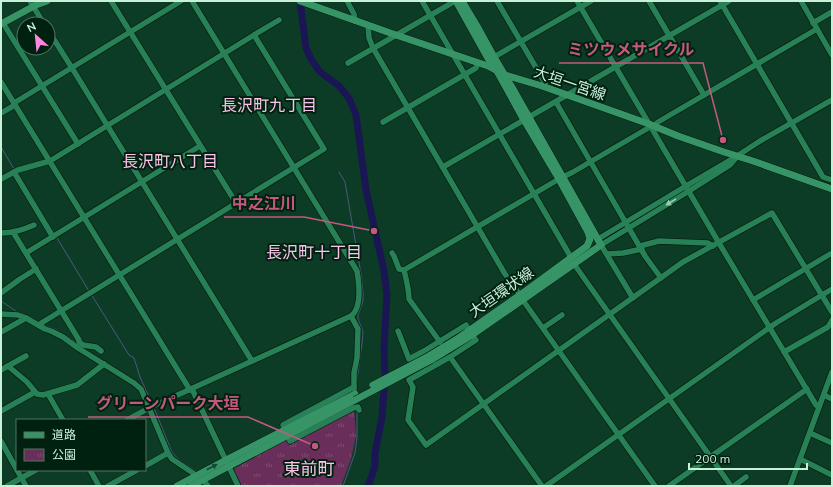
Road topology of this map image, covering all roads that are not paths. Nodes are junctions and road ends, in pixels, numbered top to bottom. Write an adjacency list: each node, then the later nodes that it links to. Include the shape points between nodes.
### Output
1 (47, 1): 16 (main road)
2 (111, 1): 28 (street)
3 (181, 1): 28 (street)
4 (192, 1): 35 (street)
5 (300, 1): 23 (main road, 大垣一宮線)
6 (347, 1): 23 (street)
7 (422, 1): 21 (street)
8 (456, 1): 21 (street); 44 (main road)
9 (462, 1): 38 (main road)
10 (497, 1): 32 (street)
11 (577, 1): 18 (street)
12 (591, 1): 18 (street)
13 (649, 1): 31 (street)
14 (729, 1): 17 (street)
15 (800, 1): 25 (street)
16 (33, 2): 20 (street); 24 (main road)
17 (722, 3): 31 (street); 41 (street)
18 (581, 7): 32 (street); 42 (street)
19 (832, 12): 25 (street)
20 (40, 16)
21 (431, 16): 30 (street); 36 (street)
22 (279, 20): 29 (street)
23 (355, 21): 26 (main road, 大垣一宮線)
24 (2, 22): 48 (street)
25 (813, 23): 27 (street)
26 (368, 25): 30 (main road, 大垣一宮線); 34 (street)
27 (817, 29): 37 (street); 41 (street)
28 (130, 32): 43 (street); 50 (street)
29 (254, 35): 35 (street); 69 (street, via 324,149)
30 (396, 35): 34 (street); 36 (main road, 大垣一宮線)
31 (669, 36): 42 (street); 52 (street)
32 (521, 42): 38 (street); 49 (street, via 545,83)
33 (56, 43): 43 (street)
34 (373, 48): 39 (street); 56 (street)
35 (224, 54): 50 (street); 69 (street)
36 (454, 55): 40 (main road, 大垣一宮線); 45 (street)
37 (832, 55)
38 (494, 57): 46 (main road)
39 (348, 63)
40 (478, 63): 44 (main road, 大垣一宮線); 45 (street, via 476,68)
41 (757, 64): 52 (street); 60 (street)
42 (616, 67): 51 (street); 62 (street)
43 (72, 68): 48 (street); 61 (street)
44 (497, 71): 46 (main road, 大垣一宮線); 58 (main road)
45 (465, 75): 56 (street); 63 (street)
46 (505, 75): 49 (main road, 大垣一宮線); 58 (main road)
47 (1, 82): 55 (street)
48 (42, 86): 55 (street); 64 (street)
49 (544, 87): 51 (main road, 大垣一宮線)
50 (166, 89): 61 (street); 65 (street)
51 (568, 95): 54 (street); 62 (main road, 大垣一宮線)
52 (704, 95): 62 (street)
53 (832, 100): 60 (street)
54 (556, 102): 58 (street); 68 (street)
55 (15, 104): 57 (street); 67 (street)
56 (408, 108): 59 (street); 70 (street)
57 (1, 113)
58 (526, 118): 63 (street); 72 (main road)
59 (383, 122)
60 (792, 123): 66 (street); 74 (street, via 823,177)
61 (107, 125): 64 (street); 75 (street)
62 (651, 126): 66 (main road, 大垣一宮線); 68 (street); 76 (street)
63 (499, 134): 70 (street); 78 (street)
64 (78, 144): 67 (street)
65 (200, 146): 75 (street); 79 (street)
66 (737, 156): 76 (street, via 730,165); 77 (main road, 大垣一宮線)
67 (50, 161): 71 (street); 80 (street)
68 (591, 162): 72 (street); 81 (street)
69 (294, 167): 79 (street); 116 (street, via 357,271 358,302)
70 (443, 168): 83 (street)
71 (14, 172): 73 (street); 88 (street)
72 (561, 178): 78 (street); 87 (main road); 90 (main road)
73 (1, 179)
74 (832, 180)
75 (142, 182): 80 (street); 89 (street)
76 (687, 189): 81 (street); 84 (street, one-way to 84); 91 (street)
77 (832, 189)
78 (534, 194): 83 (street); 97 (street)
79 (236, 203): 89 (street)
80 (84, 218): 88 (street); 103 (street)
81 (626, 222): 84 (street); 90 (street)
82 (34, 225): 86 (street)
83 (478, 227): 102 (street); 108 (street)
84 (630, 228): 90 (street); 93 (street)
85 (1, 232): 86 (street)
86 (13, 232): 96 (street)
87 (588, 232): 90 (main road); 92 (main road, via 590,239)
88 (53, 237): 96 (street)
89 (177, 238): 103 (street); 131 (street)
90 (600, 242): 92 (main road, 大垣環状線); 98 (street); 99 (main road, 大垣環状線)
91 (716, 245): 93 (street, via 659,241); 101 (street, via 772,213); 104 (street, via 683,262); 110 (street)
92 (587, 246): 108 (main road, 大垣環状線)
93 (641, 247): 98 (street, via 623,253); 104 (street)
94 (392, 253): 102 (street, via 399,269)
95 (832, 253): 101 (street)
96 (26, 254): 100 (street)
97 (569, 254)
98 (607, 254): 109 (street)
99 (574, 264): 108 (main road, 大垣環状線); 114 (street)
100 (36, 269): 106 (street); 111 (street)
101 (806, 269): 107 (street); 110 (street)
102 (404, 270): 125 (street, via 409,299)
103 (119, 274): 111 (street); 136 (street)
104 (661, 278): 109 (street)
105 (832, 289): 107 (street)
106 (1, 293)
107 (822, 295): 112 (street); 120 (street)
108 (521, 297): 121 (street); 124 (main road, 大垣環状線)
109 (633, 298): 114 (street)
110 (753, 300): 120 (street)
111 (61, 311): 119 (street); 127 (street, via 79,342)
112 (832, 312)
113 (1, 314): 117 (street)
114 (610, 314): 126 (street); 142 (street)
115 (562, 315): 121 (street)
116 (351, 316): 131 (street); 139 (street, via 358,329)
117 (26, 318): 119 (street); 122 (street)
118 (832, 320): 128 (street, via 828,327)
119 (40, 324): 132 (street)
120 (769, 327): 128 (street); 142 (street)
121 (543, 328): 126 (street)
122 (1, 332)
123 (398, 332): 125 (street, via 409,359)
124 (471, 333): 125 (street, via 466,325); 130 (street, via 476,340); 139 (main road, 大垣環状線, bridge, via 430,358)
125 (440, 342)
126 (559, 350): 144 (street); 153 (street)
127 (101, 351)
128 (784, 352): 137 (street)
129 (26, 356): 133 (street)
130 (450, 357): 144 (street); 144 (street, via 409,380 413,387 408,420 421,439 426,445)
131 (252, 361): 136 (street)
132 (104, 364): 140 (street, via 77,385); 146 (street, via 141,389)
133 (8, 366): 134 (street); 138 (street, via 28,382)
134 (1, 370)
135 (832, 372): 141 (street)
136 (191, 389): 146 (street); 159 (street)
137 (807, 389): 145 (street, via 816,405); 157 (street)
138 (35, 392): 140 (street); 148 (street)
139 (354, 393): 151 (main road, 大垣環状線); 151 (street, via 283,425)
140 (48, 394): 149 (street)
141 (824, 395): 143 (street); 145 (street)
142 (669, 399): 153 (street); 157 (street)
143 (832, 399)
144 (484, 404): 179 (street)
145 (820, 407): 152 (street)
146 (149, 408): 150 (street); 156 (street)
147 (359, 410): 151 (street, via 358,407 353,408 290,441)
148 (1, 411)
149 (62, 419)
150 (129, 419)
151 (286, 433): 159 (main road, 大垣環状線)
152 (810, 433): 155 (street); 158 (street)
153 (618, 435): 180 (street); 181 (street)
154 (1, 441): 161 (street)
155 (832, 443)
156 (168, 453): 160 (street); 167 (street)
157 (711, 457): 182 (street); 183 (street)
158 (800, 459): 166 (street); 184 (street)
159 (227, 463): 167 (main road, 大垣環状線, one-way to 159); 170 (main road, 大垣環状線); 178 (street)
160 (146, 465)
161 (16, 468)
162 (18, 471): 169 (street)
163 (34, 471): 169 (street)
164 (91, 471): 173 (street)
165 (135, 471): 174 (street)
166 (832, 475)
167 (195, 476): 175 (main road, 大垣環状線)
168 (746, 477): 183 (street)
169 (22, 478): 171 (street); 172 (street)
170 (203, 480): 176 (main road, 大垣環状線); 177 (street)
171 (7, 486)
172 (26, 486)
173 (99, 486)
174 (108, 486)
175 (178, 486)
176 (191, 486)
177 (208, 486)
178 (238, 486)
179 (542, 486)
180 (546, 486)
181 (655, 486)
182 (670, 486)
183 (732, 486)
184 (790, 486)

